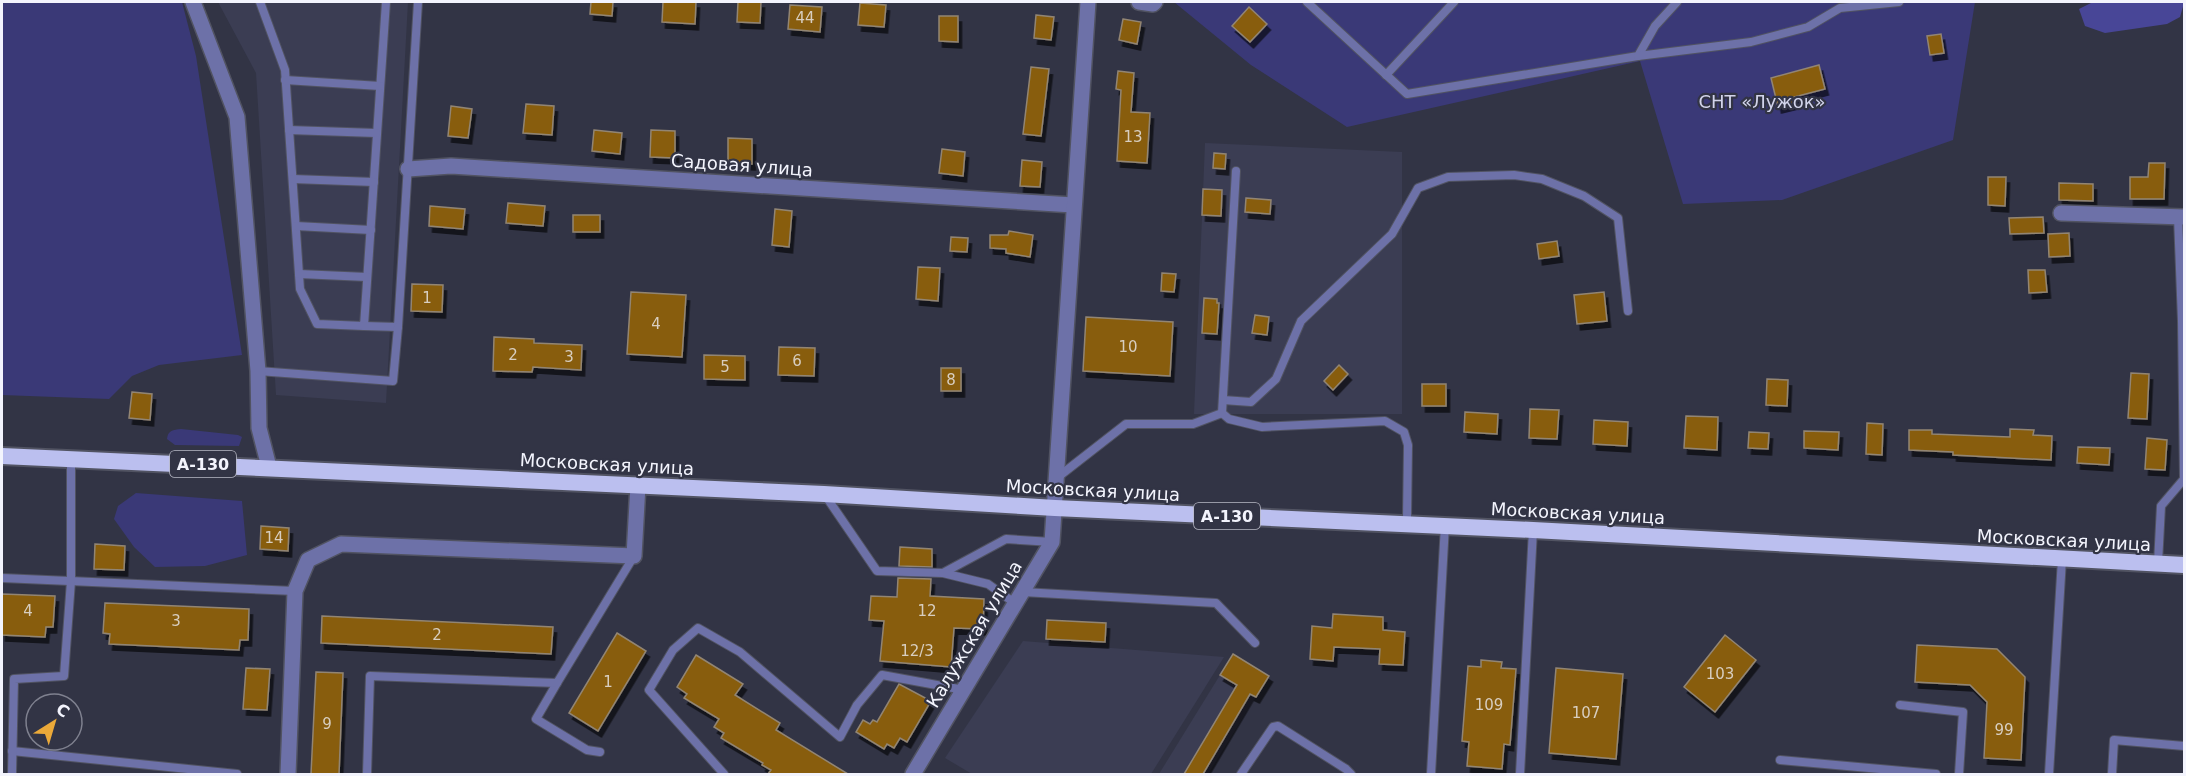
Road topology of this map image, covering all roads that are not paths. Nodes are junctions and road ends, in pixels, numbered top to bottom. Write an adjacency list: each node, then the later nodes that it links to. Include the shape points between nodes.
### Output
1 (193, 2): 32 (street, via 237,117)
2 (260, 2): 14 (lane, via 285,69)
3 (386, 2): 15 (lane)
4 (418, 2): 18 (lane)
5 (1088, 2): 22 (street, Калужская улица)
6 (1139, 2): 7 (street)
7 (1155, 2)
8 (1307, 2): 13 (lane)
9 (1454, 2): 13 (lane)
10 (1677, 2): 12 (lane, via 1655,26)
11 (1899, 2): 12 (lane, via 1840,8 1808,27 1751,42)
12 (1638, 56): 13 (lane, via 1407,94)
13 (1386, 75)
14 (285, 80): 15 (lane); 16 (lane)
15 (380, 86): 17 (lane)
16 (289, 130): 17 (lane); 20 (lane)
17 (376, 133): 21 (lane)
18 (408, 170): 22 (street, Садовая улица, via 451,166); 31 (lane)
19 (1236, 171): 33 (lane)
20 (292, 179): 21 (lane); 25 (lane)
21 (374, 182): 26 (lane)
22 (1073, 205): 38 (street, Калужская улица)
23 (2061, 213): 24 (street)
24 (2181, 217): 48 (lane, via 2184,479 2161,506)
25 (296, 226): 26 (lane); 27 (lane)
26 (370, 230): 28 (lane)
27 (299, 274): 28 (lane); 30 (lane, via 300,289 317,324)
28 (367, 278): 30 (lane)
29 (1628, 311): 33 (lane, via 1618,218 1584,195 1542,179 1514,175 1448,177 1418,188 1392,234 1300,321 1276,379 1251,402)
30 (364, 326): 31 (lane)
31 (398, 327): 32 (lane, via 393,381)
32 (258, 371): 37 (street, via 259,428)
33 (1223, 400): 34 (lane)
34 (1222, 413): 38 (lane, via 1193,424 1126,424); 42 (lane, via 1229,419 1262,427 1385,421 1404,432 1408,445)
35 (2, 456): 36 (highway, А-130)
36 (71, 459): 37 (highway, Московская улица / А-130); 52 (lane)
37 (270, 467): 39 (highway, Московская улица / А-130)
38 (1057, 477): 41 (street, Калужская улица)
39 (638, 485): 40 (highway, Московская улица / А-130); 46 (street)
40 (824, 494): 41 (highway, Московская улица / А-130); 50 (lane, via 877,571)
41 (1055, 508): 43 (highway, Московская улица / А-130); 45 (street, Калужская улица)
42 (1407, 520)
43 (1445, 525): 44 (highway, Московская улица / А-130); 71 (lane)
44 (1533, 530): 47 (highway, Московская улица / А-130); 72 (lane)
45 (1052, 542): 50 (lane, via 1006,539); 54 (street, Калужская улица)
46 (634, 556): 53 (street, via 341,544 308,560); 56 (lane)
47 (2062, 559): 48 (highway, Московская улица / А-130); 75 (lane)
48 (2158, 564): 49 (highway, Московская улица / А-130)
49 (2184, 565)
50 (942, 573): 54 (lane, via 988,584)
51 (2, 578): 52 (lane)
52 (71, 581): 53 (lane); 60 (lane, via 64,676 14,679)
53 (295, 591): 65 (street)
54 (1020, 598): 55 (lane, via 1216,603); 57 (street, Калужская улица)
55 (1255, 643)
56 (557, 683): 61 (lane, via 536,719 587,750); 66 (lane, via 370,675)
57 (964, 690): 67 (lane, via 882,675 857,705 840,737 740,652 698,628 673,650 649,690); 68 (street, Калужская улица)
58 (1900, 705): 74 (lane, via 1963,712)
59 (2184, 746): 76 (lane, via 2114,740)
60 (12, 752): 63 (lane); 64 (lane)
61 (600, 752)
62 (1780, 760): 73 (lane)
63 (12, 774)
64 (237, 774)
65 (288, 774)
66 (367, 774)
67 (724, 774)
68 (913, 774)
69 (1241, 774): 70 (lane, via 1269,732 1278,726)
70 (1351, 774)
71 (1431, 774)
72 (1520, 774)
73 (1936, 774)
74 (1959, 774)
75 (2049, 774)
76 (2112, 774)

